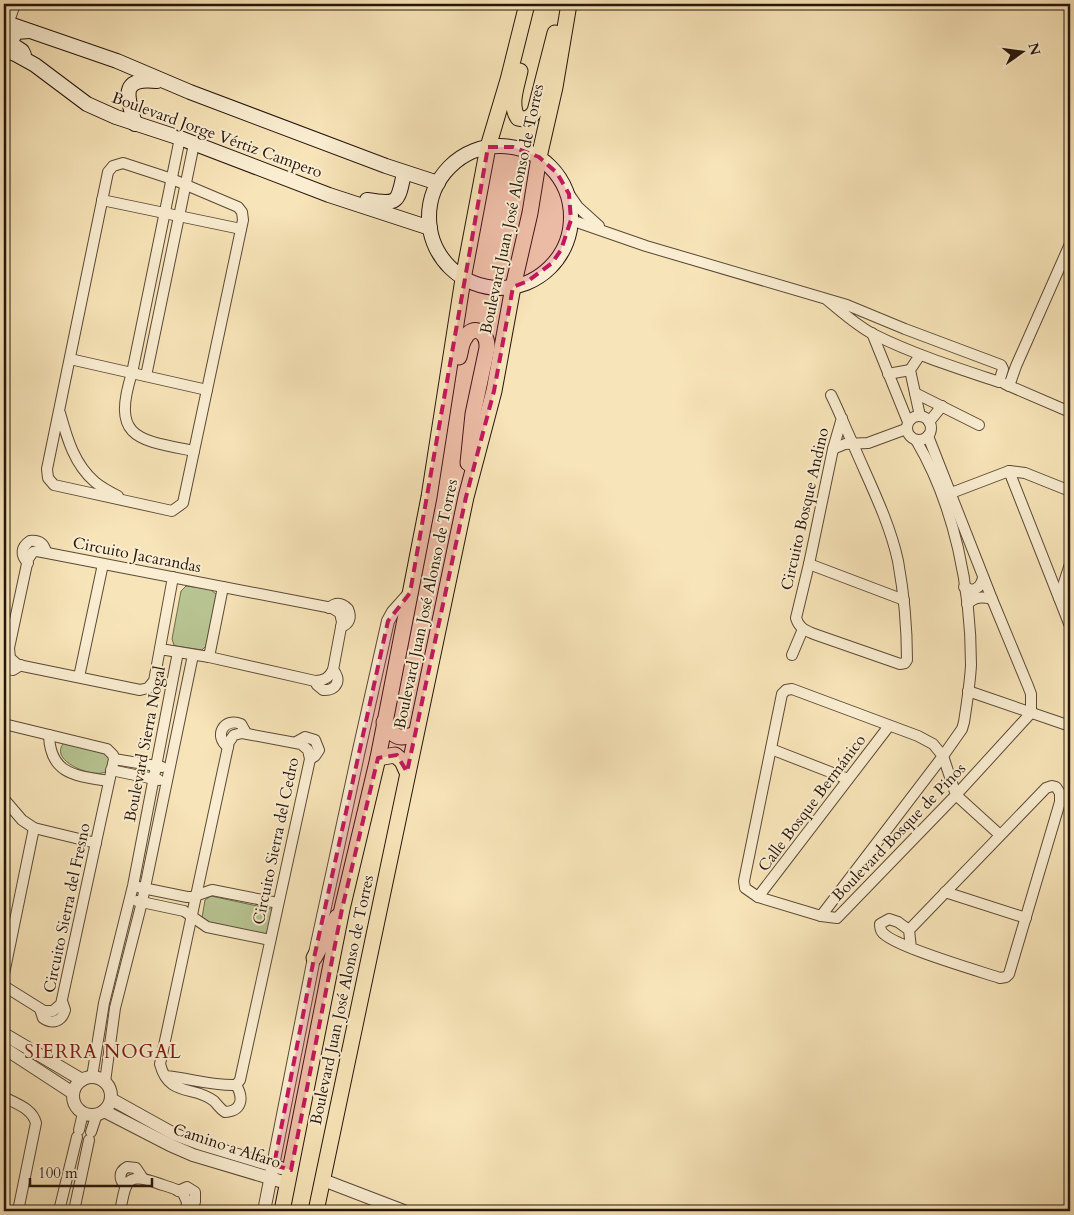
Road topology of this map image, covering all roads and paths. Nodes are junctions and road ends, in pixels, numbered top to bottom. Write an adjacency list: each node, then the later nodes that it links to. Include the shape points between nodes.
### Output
1 (15, 4): 6 (street)
2 (527, 4): 14 (main road, Boulevard Juan José Alonso de Torres)
3 (534, 4): 4 (main road, via 514,96 514,111 522,119 530,118 535,111)
4 (562, 4)
5 (569, 4): 15 (main road, Boulevard Juan José Alonso de Torres)
6 (5, 24): 7 (main road, Boulevard Jorge Vértiz Campero)
7 (30, 31): 9 (main road, via 16,32 12,39); 10 (main road, Boulevard Jorge Vértiz Campero)
8 (4, 49): 9 (main road, Boulevard Jorge Vértiz Campero)
9 (25, 59): 11 (main road, Boulevard Jorge Vértiz Campero, via 87,104)
10 (168, 82): 11 (main road, via 142,80 131,86 128,98); 16 (main road, Boulevard Jorge Vértiz Campero)
11 (135, 124): 12 (main road, Boulevard Jorge Vértiz Campero)
12 (180, 138): 13 (main road, Boulevard Jorge Vértiz Campero); 17 (street)
13 (194, 144): 19 (street); 21 (main road, Boulevard Jorge Vértiz Campero)
14 (488, 147): 15 (main road, via 513,147); 18 (main road, via 457,161); 31 (main road, Boulevard Juan José Alonso de Torres)
15 (539, 157): 20 (main road, via 557,173); 32 (main road, Boulevard Juan José Alonso de Torres)
16 (404, 173): 18 (main road, Boulevard Jorge Vértiz Campero); 21 (main road, via 400,193 392,202)
17 (172, 179): 19 (street); 22 (street, via 124,163 113,166 108,172); 23 (street)
18 (438, 183): 26 (main road, via 431,203)
19 (185, 185): 24 (street); 27 (street, via 238,207 244,220)
20 (569, 194): 25 (main road); 28 (street, via 588,217)
21 (329, 195): 26 (main road, Boulevard Jorge Vértiz Campero)
22 (102, 200): 23 (street); 36 (street)
23 (165, 213): 24 (street); 38 (street)
24 (179, 216): 27 (street); 40 (street)
25 (571, 220): 28 (street); 32 (main road, via 568,236 552,263 528,281)
26 (430, 228): 31 (main road, via 442,259)
27 (241, 229): 42 (street)
28 (608, 232): 33 (street)
29 (1070, 244): 30 (street)
30 (1066, 264): 41 (street)
31 (463, 279): 32 (main road, via 486,289); 52 (main road, Boulevard Juan José Alonso de Torres)
32 (513, 287): 61 (main road, Boulevard Juan José Alonso de Torres, via 494,391)
33 (826, 299): 34 (street); 41 (street, via 1001,365)
34 (872, 334): 35 (street); 39 (street, Boulevard Bosque de Pinos)
35 (920, 355): 37 (street); 41 (street)
36 (70, 359): 38 (street); 46 (street)
37 (910, 370): 39 (street); 43 (street)
38 (132, 373): 40 (street); 56 (street, via 124,401 124,416 130,429 157,444)
39 (888, 374): 51 (street, Boulevard Bosque de Pinos)
40 (146, 376): 42 (street)
41 (1004, 384): 47 (street)
42 (206, 390): 56 (street)
43 (915, 393): 45 (street); 49 (street)
44 (831, 395): 48 (street)
45 (942, 406): 49 (street); 50 (street)
46 (60, 411): 62 (street, via 67,439 83,469 95,482); 62 (street, via 47,469 48,478 54,484)
47 (1070, 412)
48 (842, 418): 54 (street, Circuito Bosque Andino); 55 (street, Circuito Bosque Andino)
49 (925, 419): 51 (street, via 911,418); 53 (street, via 931,427)
50 (980, 425)
51 (910, 432): 53 (street, via 923,440); 54 (street, Circuito Bosque Andino); 57 (street, via 873,447); 60 (street, Boulevard Bosque de Pinos)
52 (438, 434): 61 (main road, via 464,339 468,333 480,332 487,340 487,348 469,443); 70 (main road, Boulevard Juan José Alonso de Torres)
53 (928, 436): 60 (street, Boulevard Bosque de Pinos)
54 (852, 444): 55 (street); 57 (street)
55 (833, 449): 64 (street, Circuito Bosque Andino)
56 (194, 451): 62 (street, via 184,503 178,508 172,511)
57 (861, 460): 73 (street, via 891,536)
58 (1009, 471): 59 (street, via 1025,473); 60 (street); 71 (street)
59 (1070, 491)
60 (947, 495): 67 (street, Boulevard Bosque de Pinos); 69 (street, Boulevard Bosque de Pinos)
61 (466, 497): 96 (main road, Boulevard Juan José Alonso de Torres)
62 (125, 501)
63 (103, 564): 66 (street, Circuito Jacarandas); 77 (street, Circuito Jacarandas, via 33,552 28,558); 85 (street)
64 (810, 564): 73 (street); 76 (street, Circuito Bosque Andino, via 796,618)
65 (1070, 564): 71 (street)
66 (173, 577): 68 (street, Circuito Jacarandas); 78 (street)
67 (983, 578): 69 (street, via 977,589); 72 (street, Boulevard Bosque de Pinos)
68 (223, 587): 82 (street); 82 (street, Circuito Jacarandas, via 340,613 341,628 333,670 326,679 316,681)
69 (964, 587): 74 (street, Boulevard Bosque de Pinos)
70 (410, 592): 92 (main road, Boulevard Juan José Alonso de Torres); 131 (street, via 388,621)
71 (1059, 598): 75 (street)
72 (992, 599): 74 (street, via 975,598); 91 (street, Boulevard Bosque de Pinos, via 1031,694)
73 (904, 600): 76 (street, via 907,660 904,663)
74 (967, 604): 88 (street, Boulevard Bosque de Pinos, via 971,666)
75 (1070, 626)
76 (803, 629): 81 (street)
77 (7, 646): 83 (street, Circuito Jacarandas, via 10,658)
78 (160, 649): 79 (street); 85 (street, via 154,681 145,689)
79 (178, 652): 80 (street, Boulevard Sierra Nogal); 86 (street, Boulevard Sierra Nogal)
80 (193, 655): 82 (street, Circuito Jacarandas); 87 (street, Boulevard Sierra Nogal)
81 (792, 655)
82 (209, 657)
83 (21, 665): 84 (street, via 13,670); 85 (street)
84 (4, 668)
85 (79, 677)
86 (172, 687): 87 (street); 89 (street, Boulevard Sierra Nogal)
87 (186, 690): 90 (street, Boulevard Sierra Nogal)
88 (968, 691): 91 (street); 99 (street, Boulevard Bosque de Pinos, via 962,729)
89 (168, 708): 90 (street); 102 (street, Boulevard Sierra Nogal)
90 (181, 711): 103 (street, Boulevard Sierra Nogal)
91 (1031, 713): 95 (street); 109 (street, Boulevard Bosque de Pinos)
92 (384, 722): 96 (main road, via 394,736 405,738); 100 (main road, Boulevard Juan José Alonso de Torres)
93 (4, 724): 97 (street)
94 (889, 726): 98 (street, via 792,689 786,690 782,694); 99 (street, via 934,744); 107 (street, Calle Bosque Bermánico)
95 (1070, 726)
96 (415, 734): 104 (main road, Boulevard Juan José Alonso de Torres)
97 (49, 735): 101 (street, via 107,750); 105 (street, via 52,755 64,770 73,774)
98 (771, 749): 107 (street); 120 (street, via 744,881 745,888)
99 (943, 756): 109 (street); 114 (street, Boulevard Bosque de Pinos)
100 (378, 758): 104 (main road, via 395,755); 124 (main road, Boulevard Juan José Alonso de Torres)
101 (114, 759): 102 (street); 105 (street, Circuito Sierra del Fresno)
102 (157, 766): 103 (street); 106 (street, Boulevard Sierra Nogal)
103 (170, 768): 108 (street, Boulevard Sierra Nogal)
104 (407, 772): 148 (main road, Boulevard Juan José Alonso de Torres)
105 (110, 776): 106 (street); 113 (street, Circuito Sierra del Fresno)
106 (154, 779): 108 (street); 116 (street, Boulevard Sierra Nogal)
107 (848, 779): 120 (street, Calle Bosque Bermánico)
108 (167, 782): 117 (street, Boulevard Sierra Nogal)
109 (956, 795): 112 (street); 115 (street, Boulevard Bosque de Pinos)
110 (4, 799): 111 (street, via 22,820)
111 (34, 828): 113 (street); 132 (street)
112 (1000, 835): 118 (street); 127 (street, via 1046,788 1056,787 1060,802)
113 (96, 843): 133 (street, Circuito Sierra del Fresno, via 59,1007 48,1012 40,1009)
114 (867, 857): 115 (street, via 872,866); 125 (street, Boulevard Bosque de Pinos)
115 (882, 870): 125 (street, Boulevard Bosque de Pinos, via 837,918)
116 (132, 886): 117 (street); 121 (street, Boulevard Sierra Nogal)
117 (145, 888): 119 (street, via 186,897); 122 (street, Boulevard Sierra Nogal)
118 (945, 892): 127 (street); 128 (street)
119 (197, 894): 123 (street, via 212,890); 123 (street, Circuito Sierra del Cedro, via 228,747 234,735 246,734 296,742 310,753); 126 (street, Circuito Sierra del Cedro)
120 (758, 897): 125 (street)
121 (129, 899): 122 (street); 137 (street, Boulevard Sierra Nogal)
122 (142, 902): 126 (street, via 184,911); 138 (street, Boulevard Sierra Nogal, via 115,1008)
123 (278, 903): 129 (street, Circuito Sierra del Cedro)
124 (342, 909): 131 (main road); 146 (main road, Boulevard Juan José Alonso de Torres)
125 (821, 916)
126 (192, 917): 129 (street, via 207,927); 136 (street, Circuito Sierra del Cedro, via 161,1060)
127 (1026, 918): 130 (street, via 1006,978)
128 (909, 930): 130 (street); 130 (street, via 889,919 880,924 882,932)
129 (270, 940): 139 (street, Circuito Sierra del Cedro, via 240,1080)
130 (911, 948)
131 (314, 958): 145 (street)
132 (4, 974)
133 (4, 986)
134 (4, 1034): 137 (street)
135 (4, 1048): 140 (street)
136 (165, 1076): 139 (street, via 224,1086); 139 (street, Circuito Sierra del Cedro, via 176,1087 214,1101 225,1112 236,1110 241,1102)
137 (87, 1079): 138 (street); 140 (street, via 78,1084)
138 (105, 1082): 142 (street)
139 (236, 1085)
140 (74, 1093): 143 (street, via 75,1104)
141 (4, 1097): 150 (street, via 28,1110 36,1123)
142 (111, 1099): 144 (street); 145 (street, Camino a Alfaro, via 174,1134)
143 (83, 1113): 144 (street); 151 (street)
144 (101, 1113): 147 (street, Camino a Alfaro, via 194,1155); 152 (street, via 90,1136)
145 (274, 1165): 146 (street, Camino a Alfaro); 147 (street)
146 (289, 1177): 147 (street, Camino a Alfaro); 155 (main road, Boulevard Juan José Alonso de Torres)
147 (272, 1178): 154 (street)
148 (323, 1180): 156 (main road, Boulevard Juan José Alonso de Torres); 157 (street)
149 (187, 1209): 153 (street, via 186,1198 178,1191 142,1177 134,1178 126,1186)
150 (18, 1211)
151 (60, 1211)
152 (74, 1211)
153 (120, 1211)
154 (264, 1211)
155 (282, 1211)
156 (316, 1211)
157 (404, 1211)

